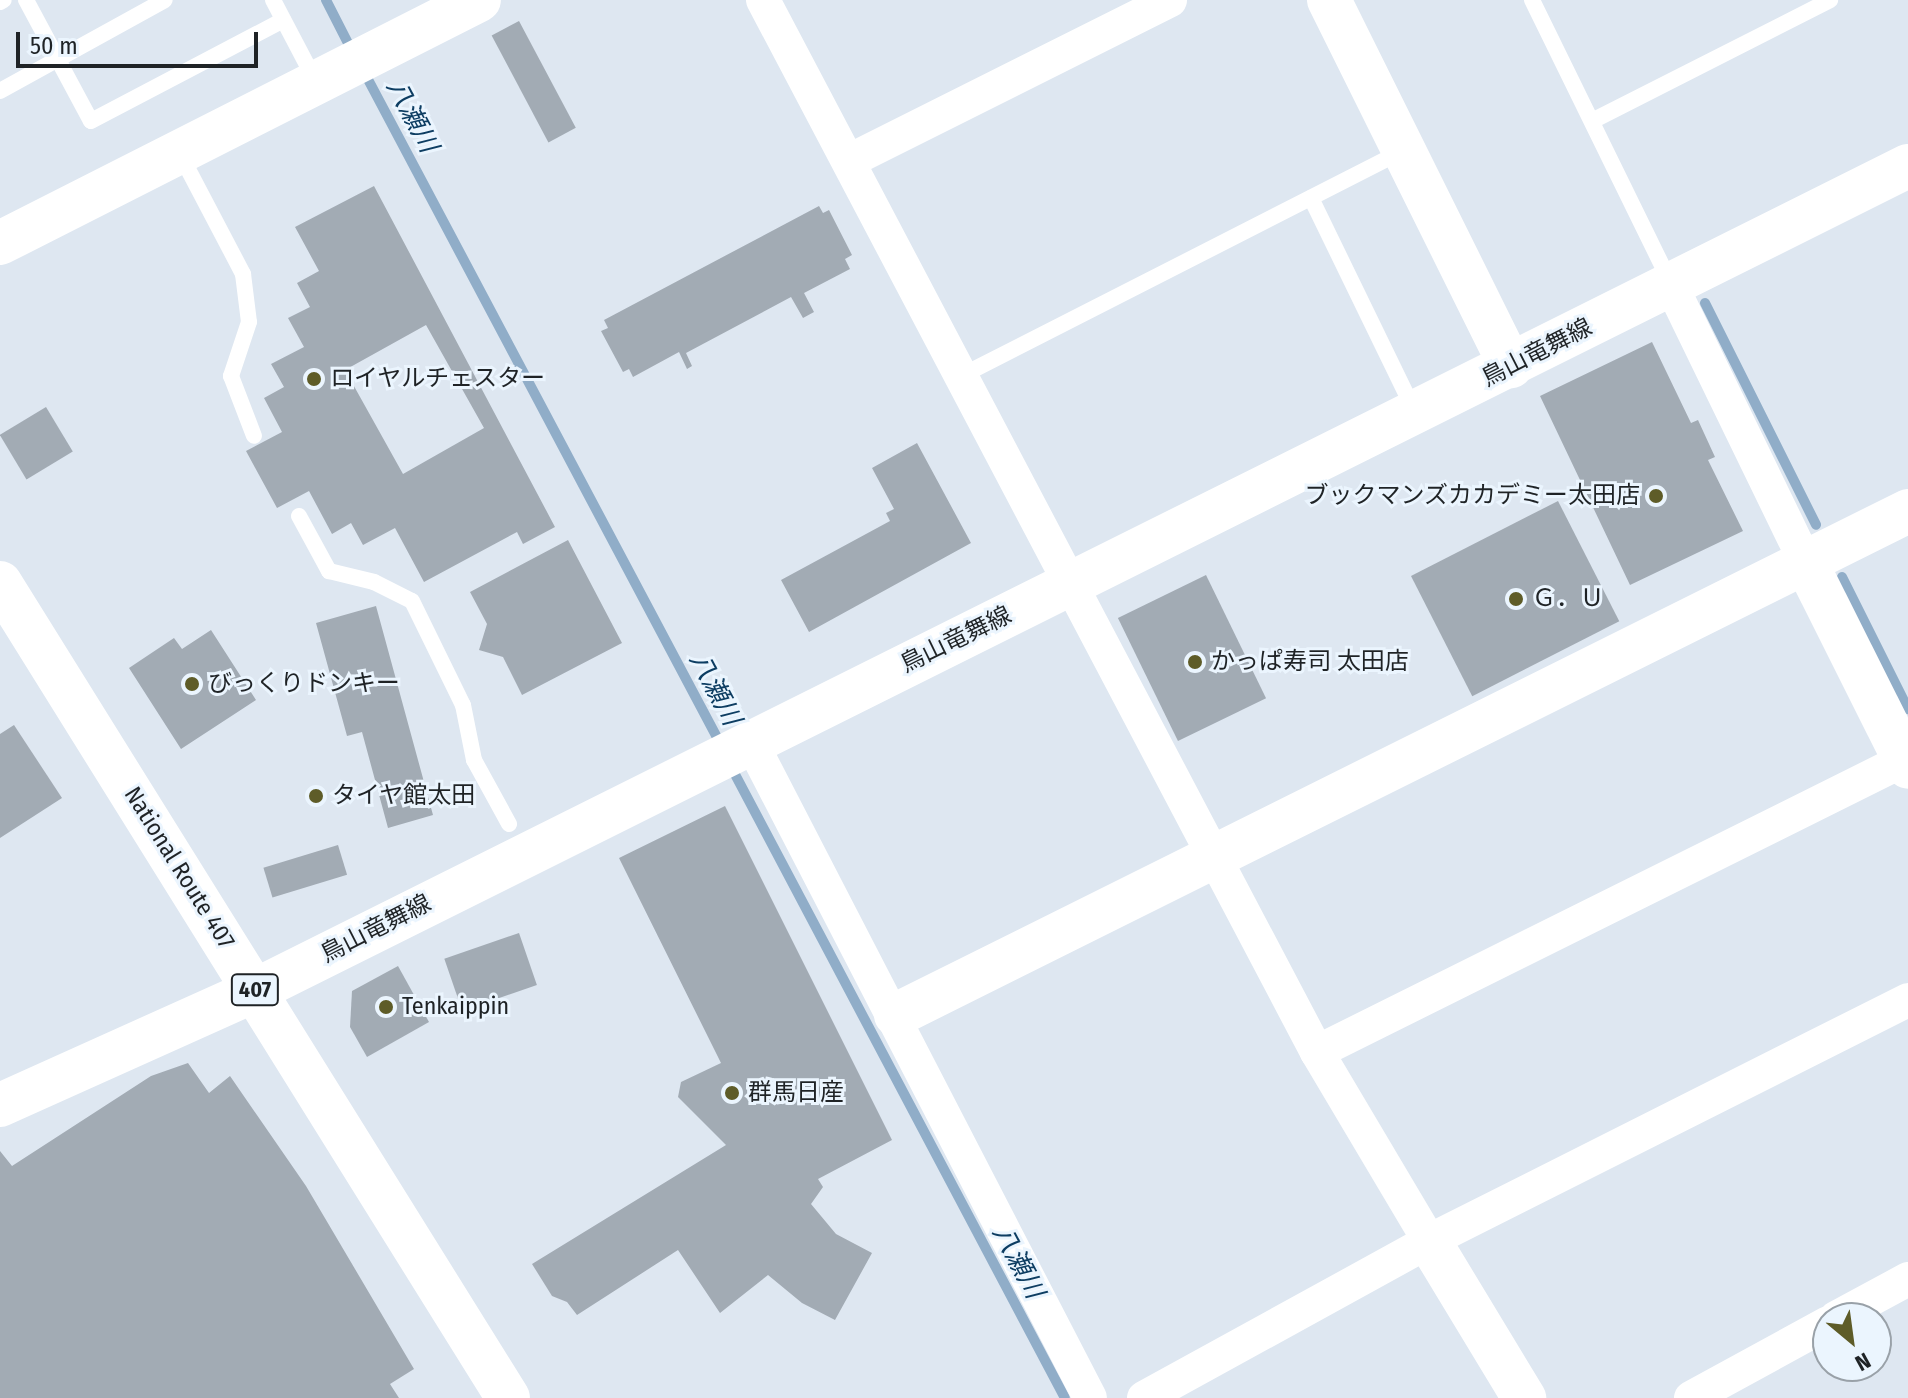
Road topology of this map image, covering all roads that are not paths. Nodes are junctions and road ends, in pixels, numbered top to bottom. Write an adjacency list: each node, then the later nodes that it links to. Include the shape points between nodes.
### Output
1 (26, 0): 11 (lane)
2 (165, 0): 11 (lane)
3 (273, 0): 10 (lane)
4 (479, 0): 12 (main road)
5 (763, 0): 17 (street)
6 (1170, 0): 17 (street)
7 (1329, 0): 15 (main road)
8 (1532, 0): 14 (lane)
9 (1830, 0): 14 (lane)
10 (283, 20): 11 (lane, via 91,121); 12 (lane)
11 (58, 59): 13 (lane)
12 (341, 70): 16 (main road)
13 (0, 91)
14 (1592, 121): 21 (lane)
15 (1403, 151): 19 (lane); 22 (main road)
16 (179, 152): 20 (main road); 25 (lane, via 243,274 249,322 231,376)
17 (849, 161): 23 (street)
18 (1908, 166): 21 (main road, 鳥山竜舞線)
19 (1311, 198): 23 (lane); 24 (lane)
20 (0, 243)
21 (1671, 285): 22 (main road, 鳥山竜舞線); 28 (street)
22 (1511, 366): 24 (main road, 鳥山竜舞線)
23 (963, 375): 29 (street)
24 (1416, 413): 29 (main road, 鳥山竜舞線)
25 (254, 436)
26 (1908, 511): 28 (main road)
27 (299, 516): 33 (lane, via 329,571 374,582 412,601 463,705 474,760)
28 (1805, 561): 32 (main road); 34 (main road)
29 (1073, 582): 31 (main road, 鳥山竜舞線); 34 (street)
30 (0, 583): 35 (main road, National Route 407 / 407)
31 (735, 750): 35 (main road, 鳥山竜舞線); 37 (street)
32 (1907, 762): 38 (street)
33 (509, 824)
34 (1215, 856): 37 (main road); 38 (street)
35 (256, 990): 39 (main road, 鳥山竜舞線); 44 (main road, National Route 407 / 407)
36 (1908, 1000): 40 (street)
37 (896, 1015): 45 (street)
38 (1317, 1052): 40 (street)
39 (0, 1105)
40 (1429, 1241): 46 (street); 47 (main road)
41 (1908, 1279): 42 (street)
42 (1866, 1302)
43 (1812, 1332): 48 (street)
44 (508, 1398)
45 (1090, 1398)
46 (1144, 1398)
47 (1524, 1398)
48 (1691, 1398)

